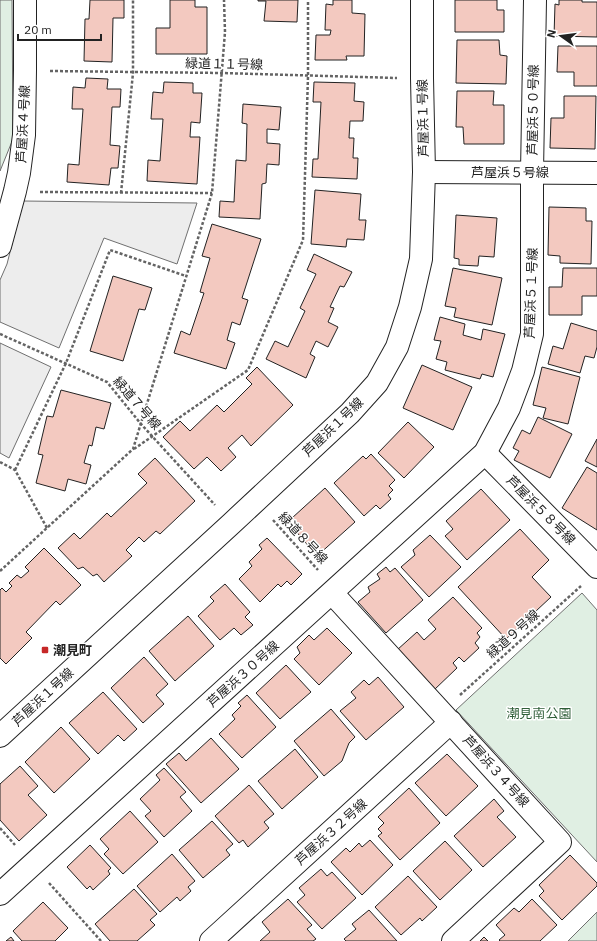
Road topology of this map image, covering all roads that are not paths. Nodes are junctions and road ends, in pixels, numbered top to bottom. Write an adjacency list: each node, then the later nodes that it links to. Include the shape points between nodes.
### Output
1 (25, 0): 7 (street, 芦屋浜４号線, via 24,134 19,174)
2 (422, 0): 4 (street, 芦屋浜１号線)
3 (535, 0): 5 (street, 芦屋浜５０号線)
4 (424, 172): 5 (street, 芦屋浜５号線); 12 (street, 芦屋浜１号線, via 421,259 397,348 377,383 350,413)
5 (532, 172): 6 (street, 芦屋浜５号線); 8 (street, 芦屋浜５１号線, via 532,334 510,408)
6 (597, 173)
7 (0, 246)
8 (485, 454): 9 (street, 芦屋浜５８号線); 10 (street, 芦屋浜３０号線)
9 (591, 574)
10 (334, 591): 11 (street, 芦屋浜３４号線); 13 (street, 芦屋浜３０号線)
11 (447, 717): 14 (street, 芦屋浜３２号線); 15 (street, 芦屋浜３４号線, via 560,842)
12 (0, 736)
13 (0, 894)
14 (211, 941)
15 (453, 941)

